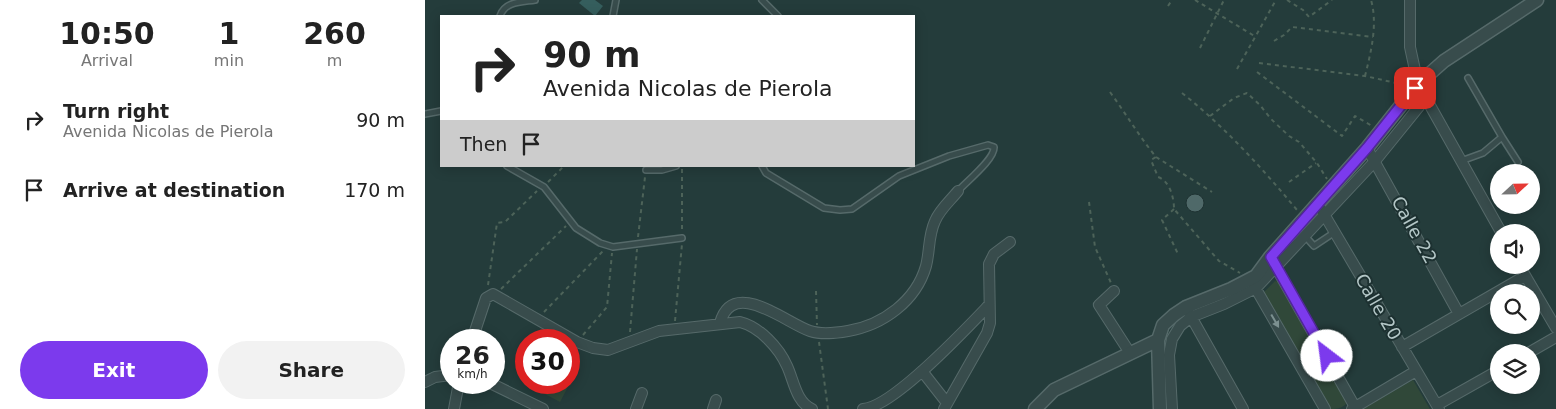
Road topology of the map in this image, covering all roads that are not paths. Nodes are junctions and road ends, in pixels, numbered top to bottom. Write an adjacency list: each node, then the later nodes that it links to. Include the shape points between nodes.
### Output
1 (535, 0): 6 (lane, via 508,5)
2 (616, 0): 7 (lane)
3 (762, 0): 8 (lane)
4 (1410, 0): 10 (street, via 1410,47)
5 (1537, 0): 10 (street, via 1444,61)
6 (500, 15)
7 (613, 15)
8 (777, 15)
9 (1468, 78): 14 (lane)
10 (1416, 86): 11 (street); 15 (street)
11 (1426, 98): 16 (street); 17 (street)
12 (440, 111): 13 (lane)
13 (425, 114)
14 (1502, 137): 17 (lane, via 1483,153); 18 (lane)
15 (1367, 148): 16 (street, Calle 22); 24 (street, via 1333,188)
16 (1375, 161): 24 (street); 36 (street, Calle 22)
17 (1461, 161): 25 (street)
18 (1518, 162)
19 (509, 167): 28 (lane, via 544,187 576,228 600,243 611,246)
20 (672, 167): 22 (lane)
21 (763, 167): 23 (lane, via 766,173 825,208 852,209 899,176 949,156 988,145 994,147 989,160)
22 (646, 170)
23 (958, 191): 37 (street, via 935,220 918,284 905,302 883,318 847,331 817,333 762,306 749,304 730,307)
24 (1321, 209): 26 (street, Calle 20); 27 (street); 30 (street, via 1305,219)
25 (1496, 224)
26 (1335, 232): 27 (lane, via 1314,246); 43 (street, Calle 20)
27 (1305, 236): 30 (street)
28 (682, 238)
29 (1010, 242): 34 (street, via 990,261)
30 (1273, 262): 32 (street, via 1256,276); 55 (street)
31 (1525, 276): 36 (street); 38 (street)
32 (1253, 284): 35 (street); 65 (street, one-way to 65)
33 (1114, 291): 44 (street, via 1099,305)
34 (989, 305): 45 (street); 53 (street, via 991,323 987,333)
35 (1189, 312): 41 (street, via 1174,315 1163,325); 63 (street, via 1172,340 1169,355); 64 (street)
36 (1459, 314): 43 (street)
37 (720, 323): 39 (street, via 675,328 600,350 577,342 492,295 483,305); 59 (street, via 740,322 761,333 786,364 803,404)
38 (1556, 328)
39 (475, 329)
40 (1556, 337): 42 (street)
41 (1158, 340): 44 (street); 62 (street)
42 (1540, 346)
43 (1402, 347): 46 (street, Calle 20)
44 (1130, 353): 61 (street, via 1054,390)
45 (922, 371): 53 (street); 60 (street, via 882,402)
46 (1416, 371): 54 (street, Calle 20); 55 (street)
47 (1490, 375): 54 (street)
48 (440, 376): 49 (street)
49 (425, 382)
50 (505, 390): 57 (street)
51 (642, 393): 58 (street)
52 (457, 394): 56 (street)
53 (946, 406)
54 (1438, 407)
55 (1353, 408)
56 (454, 409)
57 (543, 409)
58 (637, 409)
59 (811, 409)
60 (863, 409)
61 (1035, 409)
62 (1160, 409)
63 (1172, 409)
64 (1243, 409)
65 (1325, 409)

